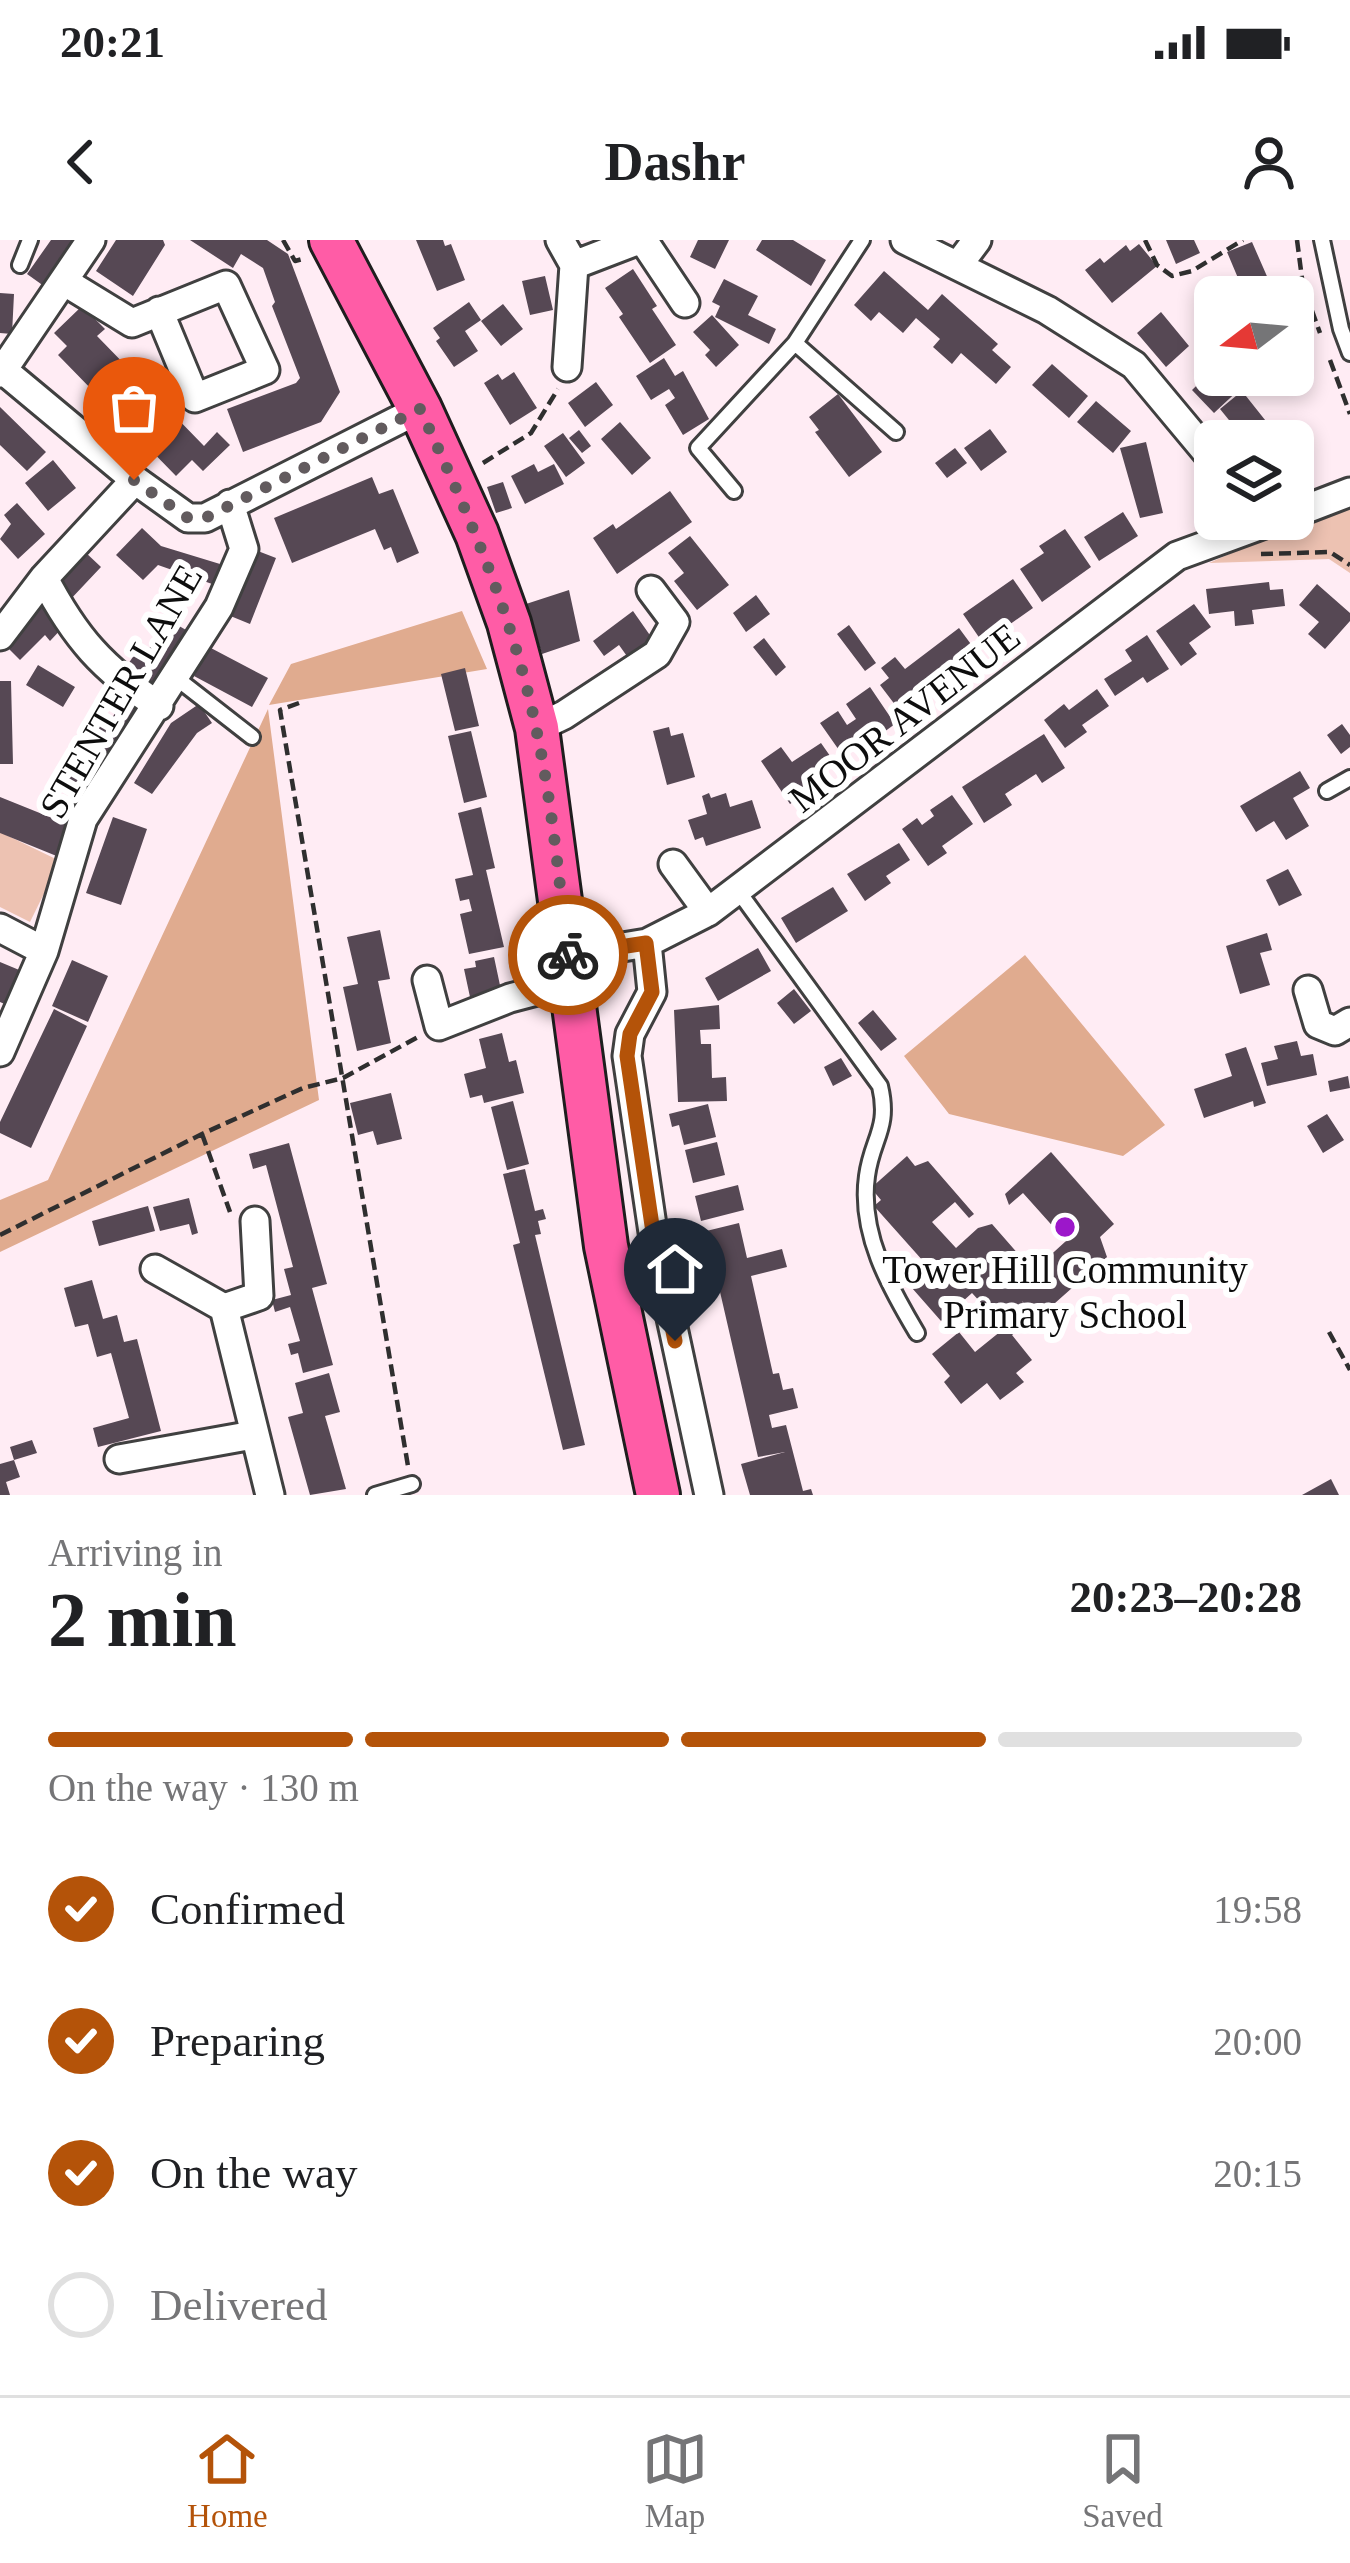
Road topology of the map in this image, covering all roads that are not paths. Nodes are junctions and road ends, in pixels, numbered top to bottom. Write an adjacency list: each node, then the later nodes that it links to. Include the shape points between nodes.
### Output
1 (30, 240): 11 (lane)
2 (92, 240): 12 (street)
3 (331, 240): 19 (main road)
4 (641, 240): 9 (street); 13 (street)
5 (862, 240): 15 (lane)
6 (904, 240): 10 (street)
7 (977, 240): 10 (street)
8 (1322, 240): 16 (lane)
9 (567, 252): 17 (street)
10 (959, 264): 21 (street, via 1135,365)
11 (20, 266)
12 (65, 282): 14 (street, via 132,322); 18 (street)
13 (685, 303)
14 (159, 311)
15 (795, 344): 20 (lane); 23 (lane, via 698,448)
16 (1350, 353)
17 (567, 367)
18 (2, 372): 22 (street)
19 (420, 409): 25 (street); 33 (main road, via 509,623)
20 (896, 433)
21 (1194, 438)
22 (134, 480): 25 (street, via 188,518); 28 (street)
23 (734, 491)
24 (1350, 492): 26 (street)
25 (230, 504): 31 (street, STENTER LANE, via 244,549 220,608)
26 (1314, 506)
27 (1226, 540): 38 (street, MOOR AVENUE, via 1177,556)
28 (44, 578): 30 (street); 32 (street, via 90,652)
29 (651, 590): 33 (street, via 675,622 667,643)
30 (0, 636)
31 (175, 677): 32 (street, STENTER LANE); 34 (lane)
32 (159, 706): 42 (street, STENTER LANE, via 83,818)
33 (536, 728): 43 (main road)
34 (252, 736)
35 (1350, 778): 36 (lane)
36 (1327, 791)
37 (674, 864): 39 (street)
38 (739, 892): 39 (street, MOOR AVENUE); 51 (lane, via 880,1086 884,1112 867,1173 872,1238)
39 (708, 912): 41 (street, MOOR AVENUE)
40 (0, 928): 42 (street)
41 (646, 943): 43 (street, MOOR AVENUE); 58 (street, via 652,992 627,1056 662,1281)
42 (44, 951): 47 (street, STENTER LANE)
43 (570, 969): 44 (street, MOOR AVENUE, via 439,1026); 57 (main road, via 606,1246)
44 (427, 980)
45 (1308, 990): 46 (street, via 1318,1024 1335,1031)
46 (1350, 1022)
47 (0, 1052)
48 (255, 1221): 50 (street, via 259,1296)
49 (155, 1269): 50 (street)
50 (224, 1308): 52 (street)
51 (917, 1333)
52 (253, 1435): 53 (street); 55 (street)
53 (119, 1460)
54 (412, 1484): 56 (lane)
55 (270, 1495)
56 (375, 1495)
57 (658, 1495)
58 (709, 1495)

